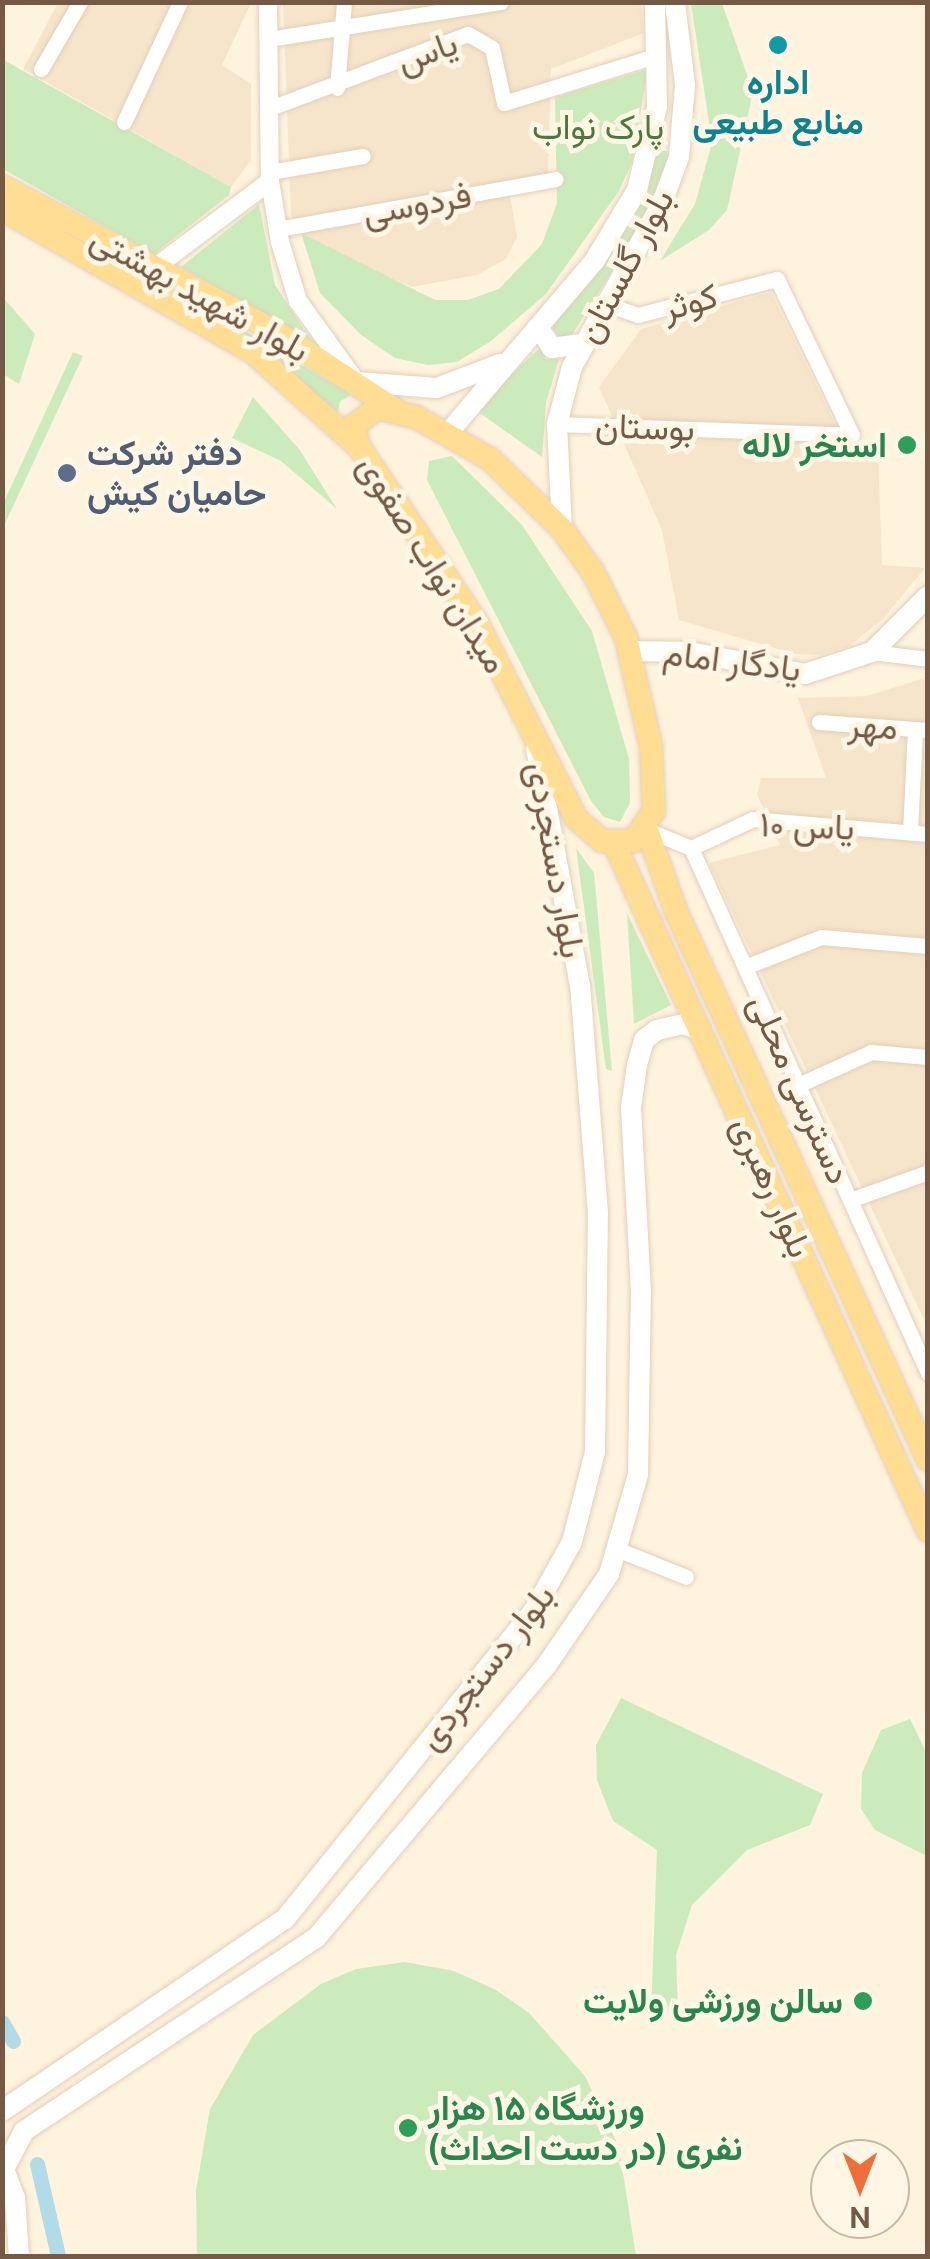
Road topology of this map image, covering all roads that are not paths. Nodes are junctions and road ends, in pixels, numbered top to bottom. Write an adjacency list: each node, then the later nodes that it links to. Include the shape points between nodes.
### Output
1 (80, 2): 11 (street)
2 (180, 2): 14 (street)
3 (268, 2): 9 (street)
4 (344, 2): 8 (street)
5 (500, 2): 8 (street)
6 (655, 2): 10 (main road, بلوار گلستان)
7 (674, 2): 17 (main road, بلوار گلستان, via 684,85)
8 (342, 28): 9 (street); 12 (street)
9 (268, 40): 13 (street)
10 (658, 56): 12 (street, یاس, via 504,103 492,48 468,34); 15 (main road, بلوار گلستان)
11 (41, 69)
12 (337, 88): 13 (street, یاس)
13 (270, 108): 18 (street)
14 (124, 122)
15 (649, 152): 17 (main road, via 667,142); 25 (main road, بلوار گلستان, via 615,230)
16 (362, 156): 18 (street)
17 (679, 157): 24 (main road, بلوار گلستان, via 662,203)
18 (270, 176): 22 (street); 23 (street)
19 (556, 179): 22 (street, فردوسی)
20 (2, 186): 23 (main road, بلوار شهید بهشتی)
21 (2, 209): 33 (main road, بلوار شهید بهشتی, via 253,352)
22 (278, 229): 28 (street, via 298,301)
23 (154, 269): 28 (main road, بلوار شهید بهشتی)
24 (603, 303): 26 (main road, بلوار گلستان); 32 (street, کوثر, via 638,316 778,279)
25 (538, 328): 26 (main road, via 552,348); 27 (main road, بلوار گلستان)
26 (580, 344): 30 (main road, بلوار گلستان)
27 (510, 359): 28 (main road, via 437,388); 31 (main road, بلوار گلستان)
28 (356, 382): 29 (main road, بلوار شهید بهشتی)
29 (394, 409): 31 (main road, میدان نواب صفوی); 33 (main road, میدان نواب صفوی, via 363,413 354,426)
30 (556, 424): 32 (street, بوستان); 34 (main road, بلوار گلستان)
31 (448, 433): 34 (main road, میدان نواب صفوی, via 503,470)
32 (852, 435)
33 (359, 447): 41 (main road, میدان نواب صفوی, via 477,623)
34 (562, 529): 36 (main road, میدان نواب صفوی, via 610,603)
35 (928, 596): 37 (main road, یادگار امام)
36 (630, 651): 37 (main road, یادگار امام, via 690,652 804,674); 42 (main road, میدان نواب صفوی, via 654,780)
37 (872, 652): 38 (street)
38 (928, 660)
39 (820, 722): 40 (street, مهر)
40 (921, 729): 43 (street)
41 (534, 738): 45 (main road, میدان نواب صفوی, via 576,818); 59 (main road, بلوار دستجردی, via 580,986 598,1213 594,1452 572,1542 533,1612 285,1919)
42 (647, 830): 45 (main road, via 634,841); 46 (street); 55 (main road, بلوار رهبری, via 676,911)
43 (910, 832): 44 (street, یاس ۱۰); 46 (street, یاس ۱۰, via 753,819)
44 (928, 834)
45 (614, 843): 49 (main road, بلوار رهبری)
46 (691, 848): 48 (street, دسترسی محلی)
47 (928, 946): 48 (street, via 821,937)
48 (745, 967): 51 (street, دسترسی محلی)
49 (700, 1030): 56 (main road, بلوار رهبری); 57 (main road, بلوار دستجردی, via 684,1024 656,1030 644,1040 637,1065 631,1108 641,1292 638,1475)
50 (928, 1056): 51 (street, via 871,1052)
51 (798, 1085): 53 (street, دسترسی محلی)
52 (928, 1172): 53 (street)
53 (850, 1200): 54 (street, دسترسی محلی)
54 (928, 1373)
55 (925, 1445)
56 (928, 1531)
57 (619, 1550): 58 (street); 60 (main road, بلوار دستجردی, via 557,1652 316,1938 34,2124)
58 (686, 1577)
59 (2, 2110)
60 (3, 2172): 61 (main road, بلوار دستجردی, via 14,2198)
61 (19, 2256)

